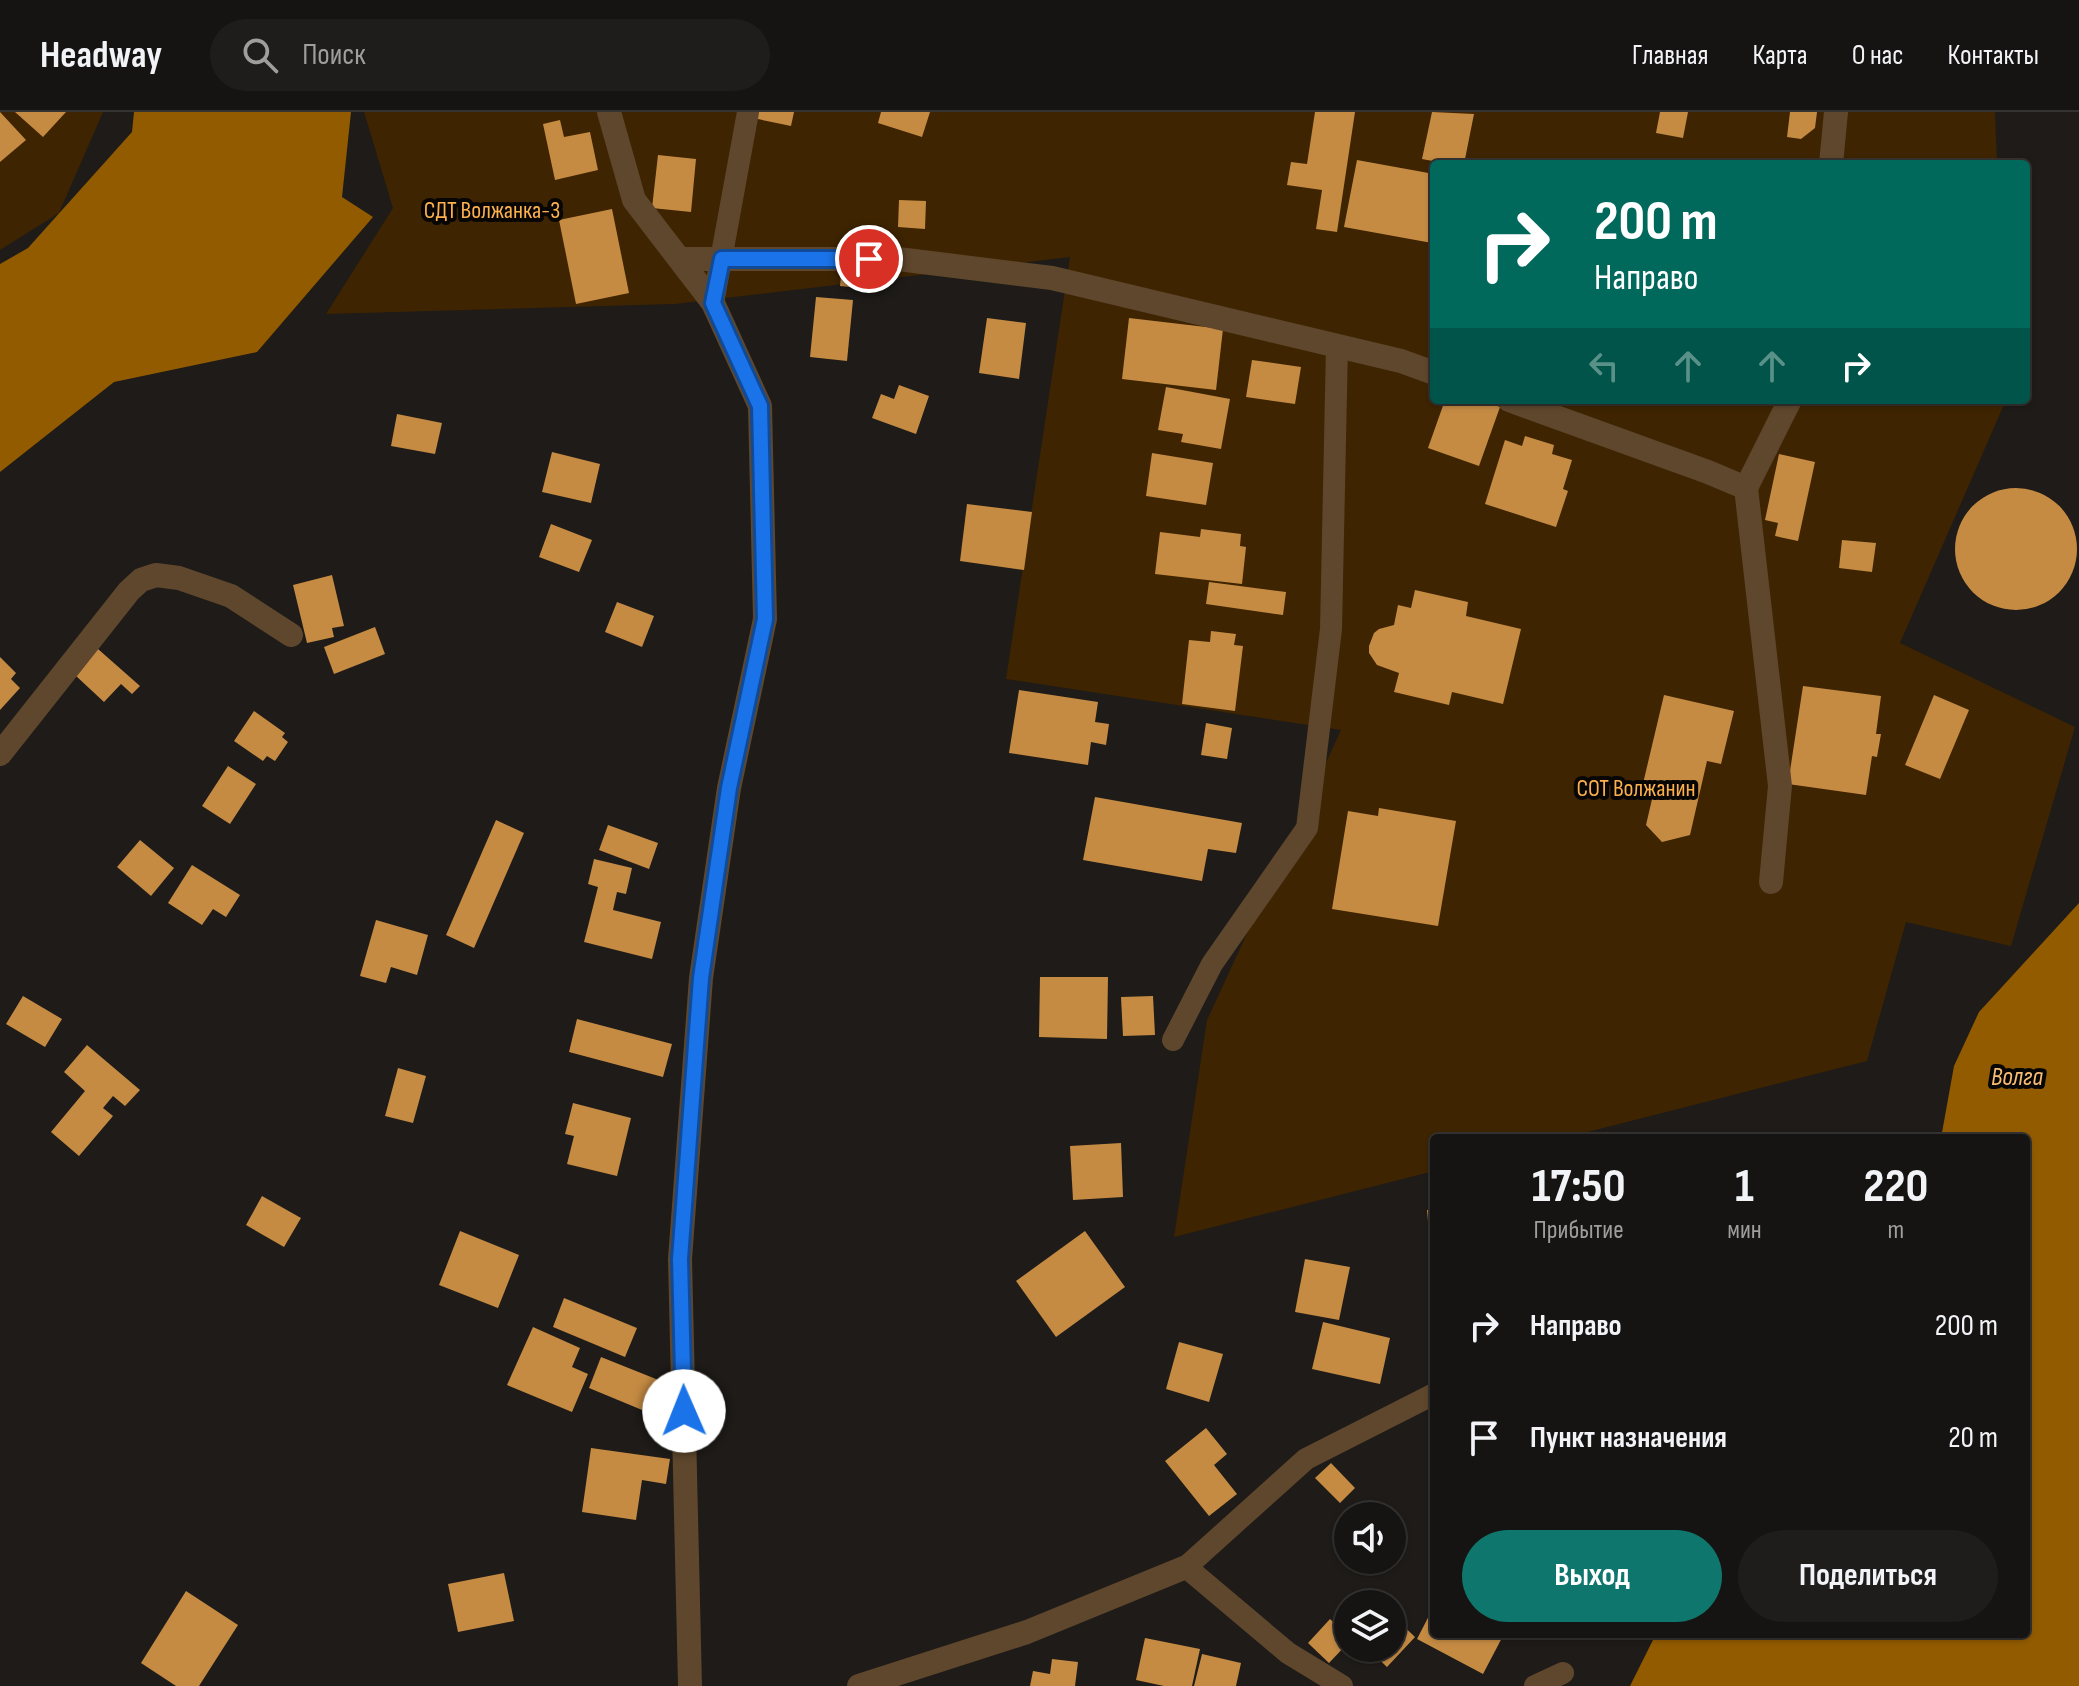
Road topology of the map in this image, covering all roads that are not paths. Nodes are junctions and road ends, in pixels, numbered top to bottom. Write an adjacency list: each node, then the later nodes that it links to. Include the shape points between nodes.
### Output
1 (609, 112): 5 (street, via 634,200)
2 (748, 112): 6 (lane)
3 (1836, 112): 4 (street)
4 (1831, 160)
5 (680, 259): 6 (street); 7 (street)
6 (722, 259): 7 (lane); 8 (street, via 898,259 1052,278)
7 (713, 303): 20 (street, via 760,406 765,619 729,788 701,978 680,1259)
8 (1337, 346): 9 (street); 16 (lane, via 1331,629 1307,828 1212,964)
9 (1430, 372)
10 (1520, 404): 12 (street)
11 (1788, 404): 12 (street)
12 (1746, 488): 15 (street, via 1780,786)
13 (291, 635): 14 (street, via 231,596 179,578 156,575 141,580)
14 (0, 754)
15 (1771, 882)
16 (1173, 1040)
17 (1430, 1396): 18 (lane, via 1306,1459)
18 (1186, 1567): 21 (street, via 1027,1632); 22 (lane, via 1288,1653)
19 (1563, 1673): 23 (lane)
20 (690, 1686)
21 (859, 1686)
22 (1342, 1686)
23 (1535, 1686)

